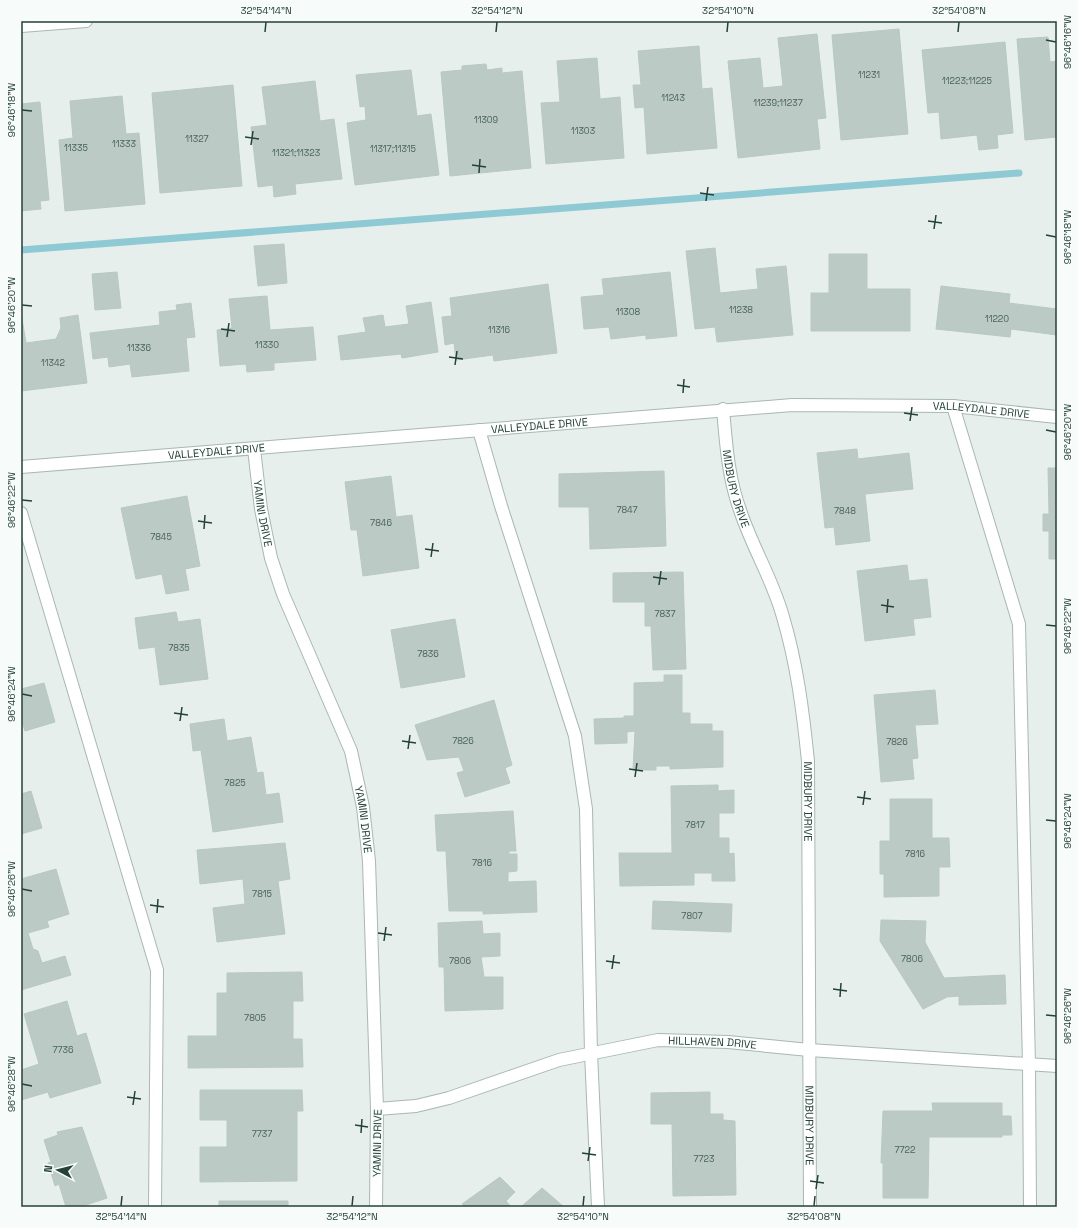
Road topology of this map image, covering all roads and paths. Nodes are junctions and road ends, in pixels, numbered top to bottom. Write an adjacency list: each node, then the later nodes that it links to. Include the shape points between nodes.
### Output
1 (86, 21): 2 (street)
2 (21, 26)
3 (953, 406): 4 (street, VALLEYDALE DRIVE, via 792,405); 5 (street, VALLEYDALE DRIVE); 12 (street, via 1019,624)
4 (723, 409): 6 (street, VALLEYDALE DRIVE); 10 (street, MIDBURY DRIVE, via 729,471 740,510 783,616 803,708 808,761)
5 (1057, 417)
6 (480, 430): 7 (street, VALLEYDALE DRIVE); 11 (street, via 501,506 575,736 586,809)
7 (254, 449): 8 (street, VALLEYDALE DRIVE); 14 (street, YAMINI DRIVE, via 261,509 271,558 283,594 352,751 363,807 369,861)
8 (21, 467)
9 (21, 513): 15 (street, via 158,970)
10 (809, 1050): 11 (street, HILLHAVEN DRIVE, via 728,1042 658,1040); 12 (street, HILLHAVEN DRIVE); 18 (street, MIDBURY DRIVE)
11 (591, 1053): 14 (street, HILLHAVEN DRIVE, via 559,1060 450,1098 416,1106); 17 (street)
12 (1029, 1065): 13 (street, HILLHAVEN DRIVE); 19 (street)
13 (1057, 1066)
14 (378, 1109): 16 (street, YAMINI DRIVE)
15 (155, 1207)
16 (376, 1207)
17 (598, 1207)
18 (810, 1207)
19 (1030, 1207)

